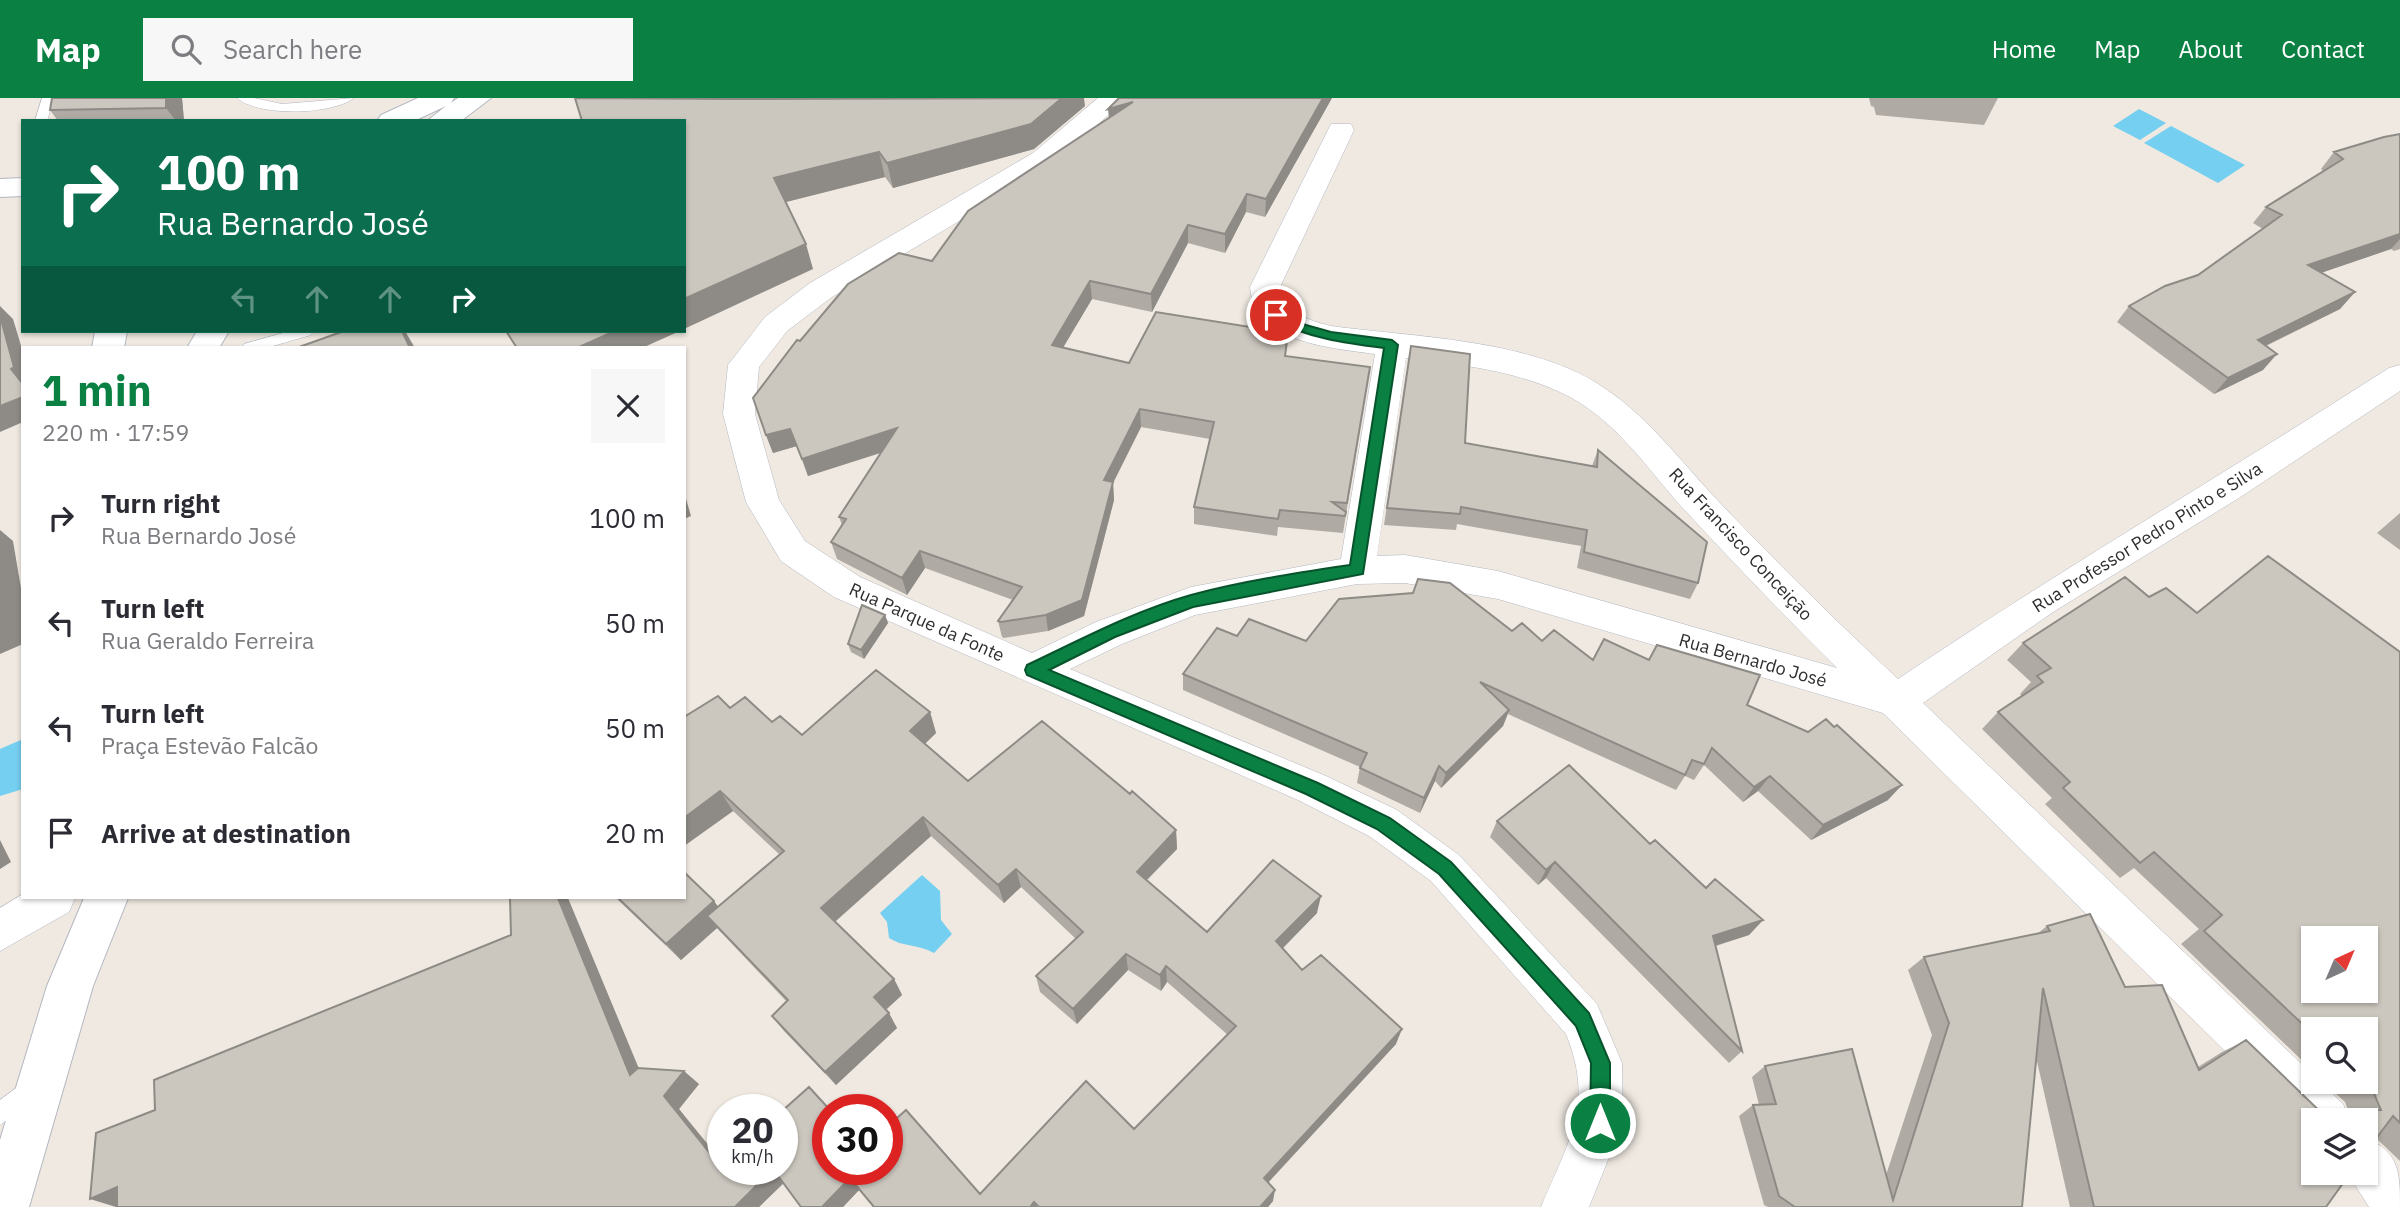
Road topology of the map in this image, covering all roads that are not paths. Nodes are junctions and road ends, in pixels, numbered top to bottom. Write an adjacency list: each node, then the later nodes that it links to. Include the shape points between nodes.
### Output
1 (48, 98): 7 (lane)
2 (243, 98): 3 (lane, via 263,107 299,110)
3 (348, 98)
4 (440, 98): 8 (main road)
5 (477, 98): 9 (main road)
6 (1114, 98): 16 (street, Rua Parque da Fonte, via 1043,159 821,290 776,324 744,365 738,414 763,502 793,551 847,587)
7 (42, 119)
8 (395, 119)
9 (443, 119)
10 (1341, 130): 12 (street, Rua Francisco Conceição, via 1265,288 1266,300 1276,315 1302,329)
11 (299, 333): 13 (lane)
12 (1392, 345): 15 (street); 17 (street, Rua Francisco Conceição, via 1496,359 1538,370 1583,390 1643,437 1782,591)
13 (256, 346)
14 (2400, 376): 17 (street, Rua Professor Pedro Pinto e Silva, via 2227,489 2040,602)
15 (1357, 570): 16 (street, Rua Bernardo José, via 1191,601); 17 (street, Rua Bernardo José, via 1405,569 1498,585)
16 (1033, 670): 26 (street, Rua Parque da Fonte, via 1324,794 1384,823 1445,868 1582,1019 1600,1063 1600,1123)
17 (1896, 701): 22 (street, Rua Bernardo José)
18 (52, 899): 20 (street)
19 (106, 899): 21 (main road, via 70,986)
20 (0, 931)
21 (43, 1077): 23 (lane); 25 (main road)
22 (2315, 1108)
23 (0, 1114)
24 (2378, 1179): 27 (street)
25 (4, 1207)
26 (1565, 1207)
27 (2397, 1207)

